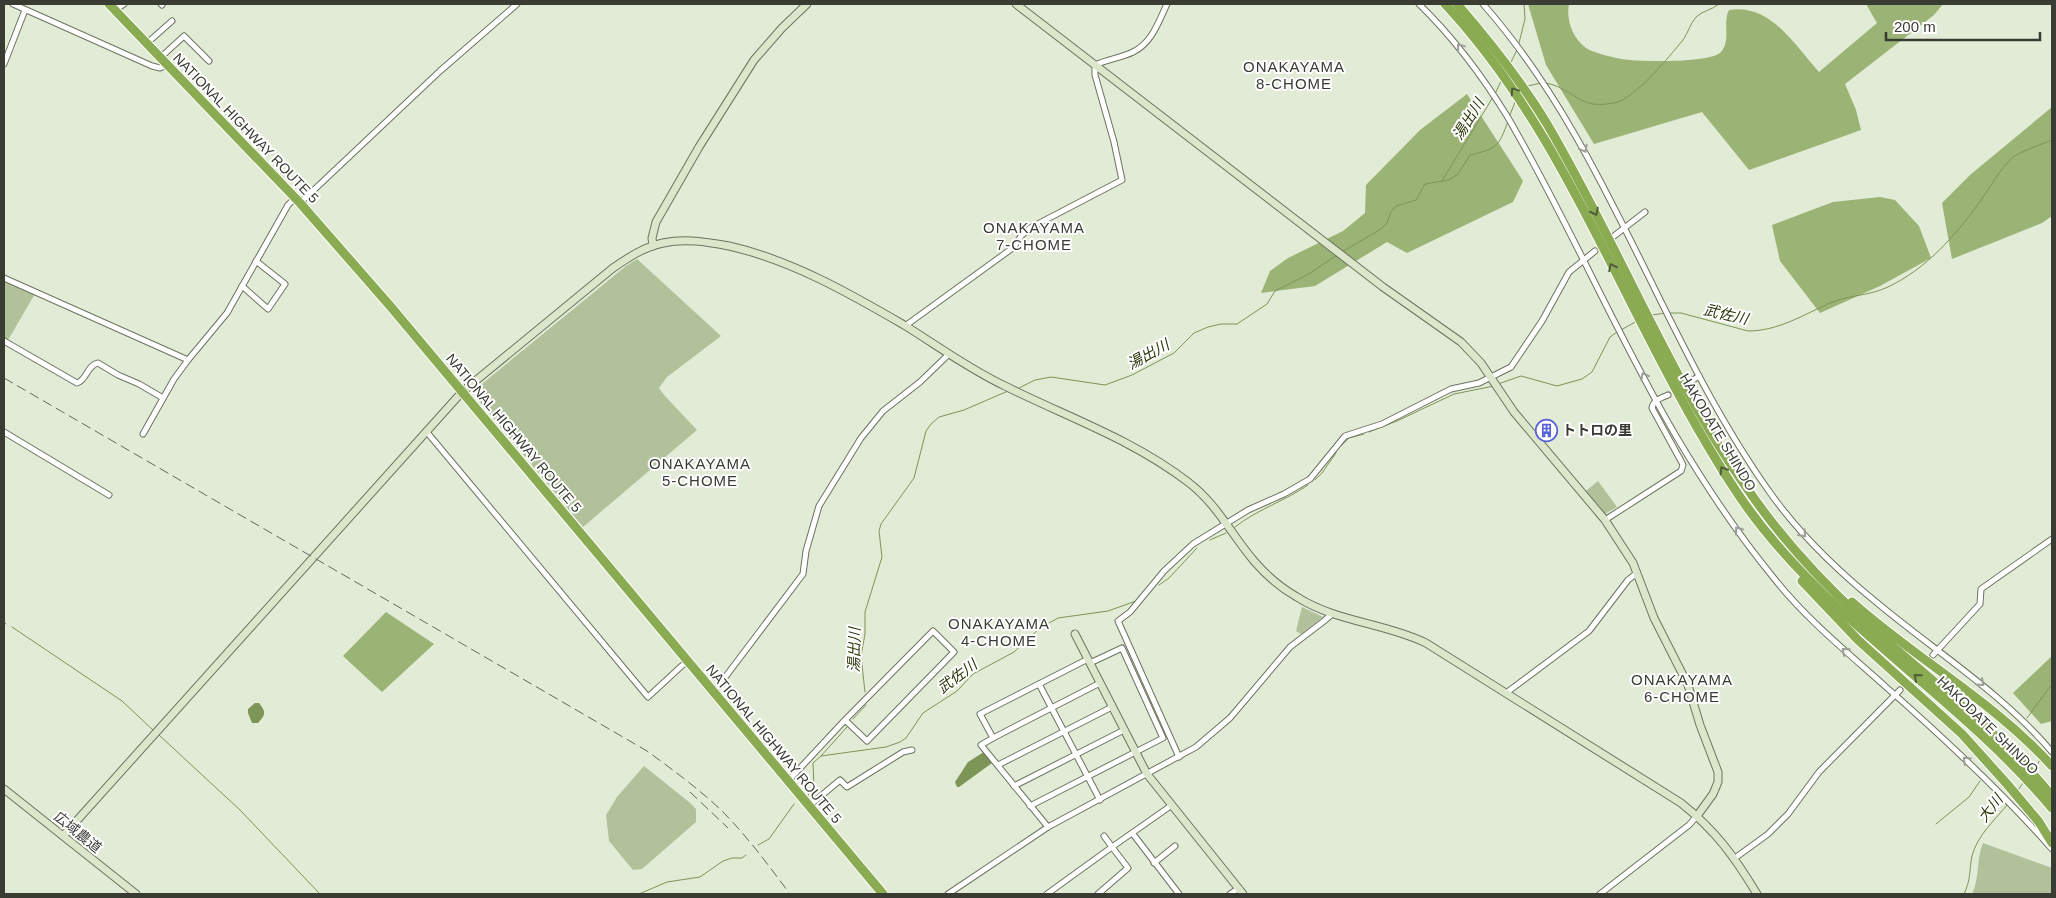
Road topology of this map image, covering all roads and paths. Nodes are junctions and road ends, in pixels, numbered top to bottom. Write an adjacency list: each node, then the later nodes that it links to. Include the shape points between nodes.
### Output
1 (12, 4): 12 (street)
2 (124, 4): 11 (street)
3 (517, 4): 21 (street)
4 (807, 4): 25 (street, via 764,46 733,92 656,222)
5 (1016, 4): 20 (street)
6 (1167, 4): 20 (street, via 1150,39 1142,47)
7 (1419, 4): 27 (street, one-way to 7, via 1522,141 1489,86 1457,43)
8 (1445, 4): 15 (highway, HAKODATE SHINDO)
9 (1457, 4): 15 (highway, HAKODATE SHINDO)
10 (1483, 4): 23 (street, one-way to 23, via 1517,45 1559,107 1607,191)
11 (112, 7): 14 (highway, NATIONAL HIGHWAY ROUTE 5)
12 (25, 10): 18 (street); 19 (street, via 152,66 160,68)
13 (172, 22): 14 (street)
14 (146, 44): 16 (highway, NATIONAL HIGHWAY ROUTE 5)
15 (1492, 52): 32 (highway, HAKODATE SHINDO, via 1542,126)
16 (160, 58): 17 (street, via 184,36); 19 (highway, NATIONAL HIGHWAY ROUTE 5)
17 (209, 61)
18 (4, 64)
19 (167, 65): 21 (highway, NATIONAL HIGHWAY ROUTE 5)
20 (1095, 65): 31 (street, via 1122,180 1030,228 1014,247); 37 (street, via 1383,287 1461,342)
21 (297, 201): 28 (street, via 288,205); 39 (highway, NATIONAL HIGHWAY ROUTE 5)
22 (1645, 212): 23 (street)
23 (1624, 228): 24 (street); 36 (street)
24 (1614, 236)
25 (653, 246): 31 (street, via 698,241 762,254 848,294); 39 (street, via 613,268)
26 (1595, 251): 27 (street)
27 (1583, 260): 37 (street, via 1569,272 1511,367); 42 (street, one-way to 27)
28 (256, 261): 30 (street); 30 (street, via 285,284 268,309)
29 (4, 278): 35 (street)
30 (242, 286): 35 (street, via 227,314)
31 (905, 326): 34 (street)
32 (1648, 326): 47 (highway, HAKODATE SHINDO, one-way to 32, via 1694,422); 51 (highway, HAKODATE SHINDO, via 1749,492)
33 (4, 341): 41 (street, via 77,383 82,381 90,367 98,363)
34 (949, 354): 49 (street, via 1006,387 1100,429 1146,454 1204,495); 62 (street, via 883,411 862,438 819,506 803,574)
35 (188, 360): 41 (street)
36 (1698, 376): 38 (street); 55 (street, one-way to 55, via 1744,456 1798,527 1861,589)
37 (1491, 380): 48 (street); 49 (street, via 1451,389 1382,424 1345,436 1310,479)
38 (1690, 382)
39 (462, 392): 43 (street); 57 (highway, NATIONAL HIGHWAY ROUTE 5)
40 (1668, 395): 42 (street)
41 (163, 398): 45 (street)
42 (1656, 400): 48 (street, via 1652,408 1681,460 1681,471); 64 (street, one-way to 42, via 1833,641 1773,578 1715,498)
43 (426, 431): 57 (street, via 648,697); 95 (street)
44 (4, 432): 46 (street)
45 (142, 434)
46 (108, 495)
47 (1746, 507): 77 (highway, HAKODATE SHINDO, one-way to 47, via 1810,581); 87 (highway, via 1791,568 1834,616 1962,734 2007,784)
48 (1605, 520): 52 (street)
49 (1227, 523): 53 (street, via 1254,561 1274,581); 75 (street, via 1188,548 1135,607 1118,621)
50 (2052, 539): 55 (street, via 1981,589 1980,604)
51 (1794, 551): 77 (highway, HAKODATE SHINDO, via 1861,619 1963,705); 78 (highway, via 1856,606 1998,716)
52 (1637, 572): 63 (street, via 1589,631); 92 (street, via 1654,618 1688,685 1718,772 1713,794)
53 (1332, 614): 63 (street, via 1413,636); 75 (street, via 1277,660 1220,727)
54 (1075, 634): 58 (street)
55 (1938, 650): 56 (street); 73 (street, one-way to 73, via 1973,676)
56 (1933, 654)
57 (687, 661): 62 (highway, NATIONAL HIGHWAY ROUTE 5)
58 (1089, 661): 59 (street); 60 (street); 72 (street, via 1122,648 1163,738)
59 (1100, 683): 65 (street); 66 (street)
60 (1039, 684): 66 (street); 70 (street, via 980,714)
61 (1900, 690): 64 (street)
62 (714, 693): 82 (highway, NATIONAL HIGHWAY ROUTE 5)
63 (1506, 693): 92 (street)
64 (1895, 695): 87 (street, one-way to 64, via 2001,793); 101 (street, via 1820,772 1788,814 1768,834)
65 (1112, 706): 68 (street); 69 (street)
66 (1052, 708): 69 (street); 70 (street)
67 (844, 720): 67 (street, via 867,741 954,652 933,631); 82 (street)
68 (1124, 730): 72 (street); 74 (street)
69 (1064, 732): 74 (street); 76 (street)
70 (993, 738): 76 (street, via 981,745)
71 (912, 750): 88 (street, via 847,787 840,780)
72 (1135, 751): 79 (street); 80 (street)
73 (2052, 751)
74 (1076, 755): 80 (street); 83 (street)
75 (1179, 757): 79 (street)
76 (998, 765): 83 (street)
77 (2020, 765): 81 (highway, HAKODATE SHINDO)
78 (2052, 766)
79 (1147, 774): 86 (street); 90 (street)
80 (1087, 776): 86 (street); 89 (street)
81 (2032, 779): 85 (highway, HAKODATE SHINDO); 91 (highway, HAKODATE SHINDO)
82 (788, 781): 88 (highway, NATIONAL HIGHWAY ROUTE 5)
83 (1014, 786): 89 (street)
84 (4, 789): 95 (street, 広域農道)
85 (2052, 796)
86 (1100, 800): 93 (street)
87 (2016, 802): 97 (highway, via 2039,822); 100 (street)
88 (809, 806): 105 (highway, NATIONAL HIGHWAY ROUTE 5)
89 (1030, 806): 93 (street)
90 (1172, 806): 94 (street); 103 (street)
91 (2052, 808)
92 (1697, 816): 101 (street); 111 (street)
93 (1048, 827): 106 (street)
94 (1133, 834): 99 (street); 102 (street)
95 (63, 836): 104 (street, 広域農道)
96 (1104, 836): 99 (street)
97 (2052, 842)
98 (1175, 846): 102 (street)
99 (1112, 847): 107 (street); 108 (street, via 1128,868)
100 (2052, 848)
101 (1735, 858): 112 (street)
102 (1154, 863): 109 (street)
103 (1241, 891): 110 (street)
104 (136, 894)
105 (883, 894)
106 (948, 894)
107 (1047, 894)
108 (1098, 894)
109 (1179, 894)
110 (1230, 894)
111 (1600, 894)
112 (1758, 894)

